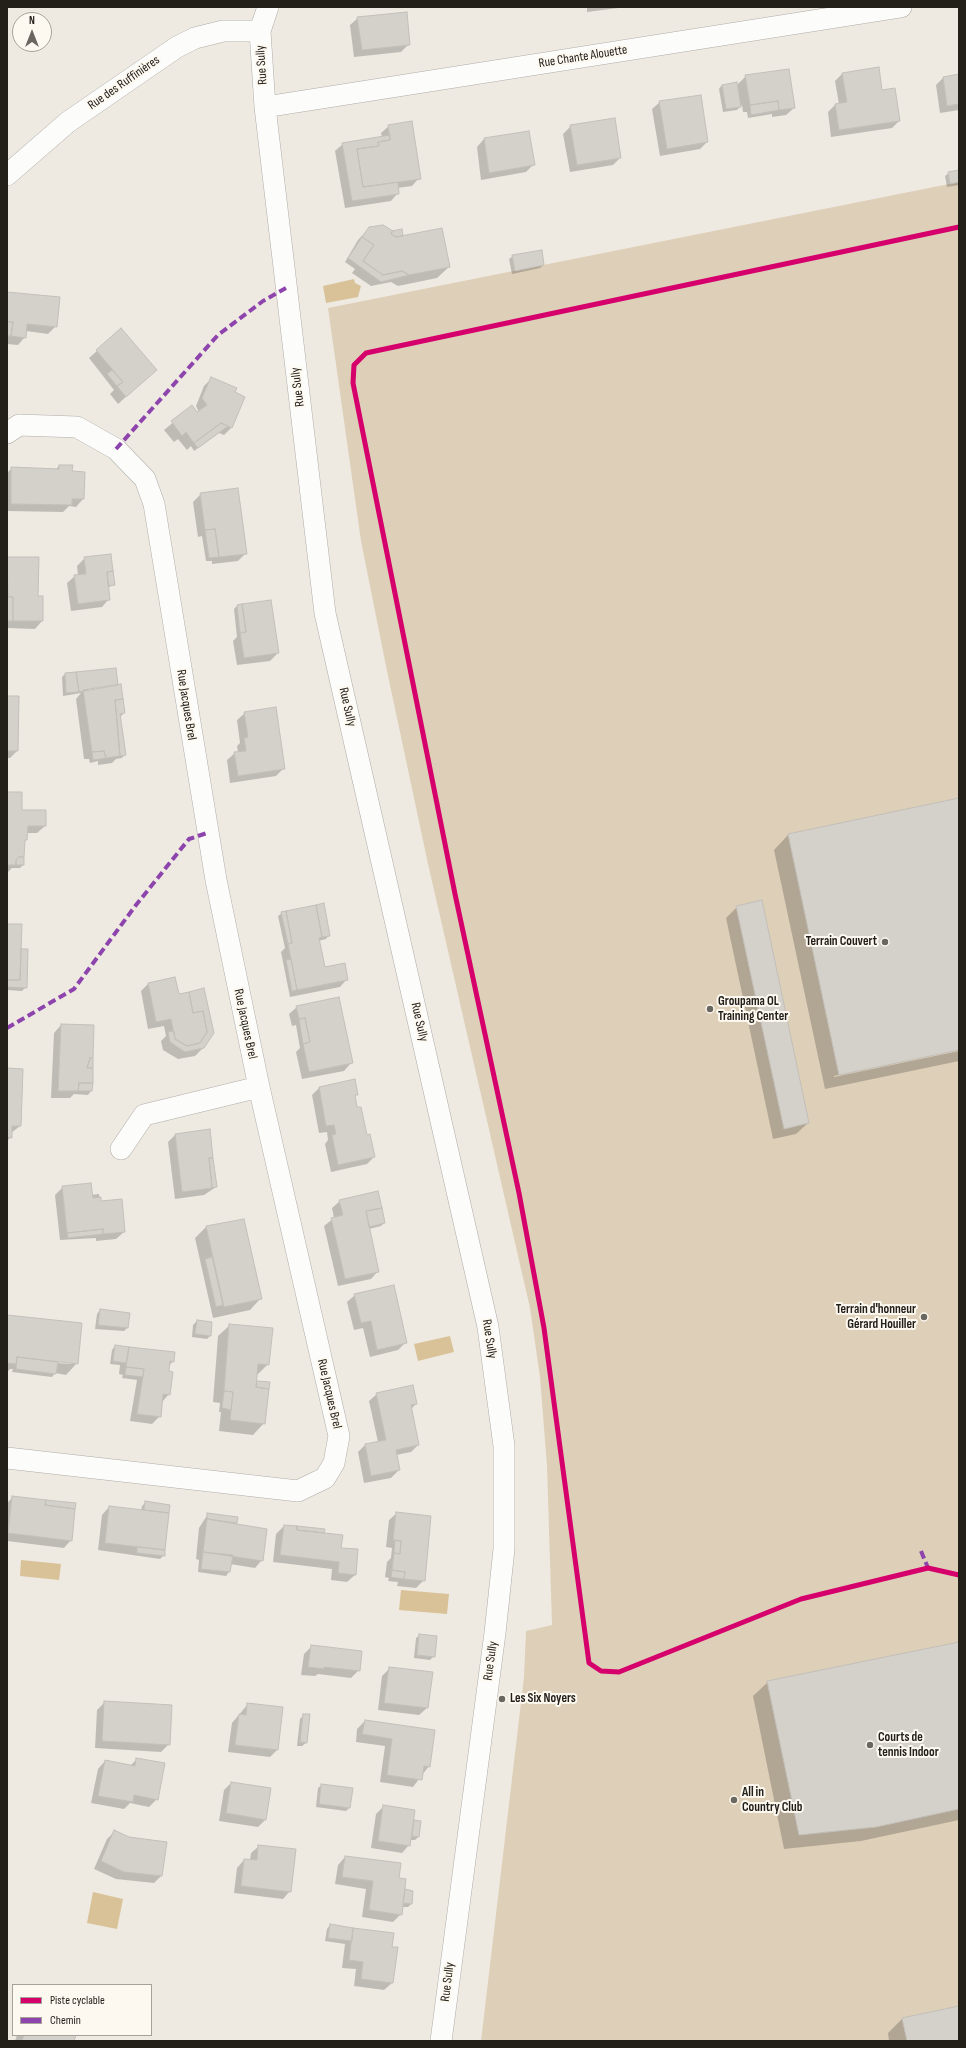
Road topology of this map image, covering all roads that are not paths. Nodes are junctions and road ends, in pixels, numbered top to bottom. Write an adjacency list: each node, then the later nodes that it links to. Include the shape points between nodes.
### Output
1 (268, 7): 3 (street, Rue Sully)
2 (901, 7): 4 (street, Rue Chante Alouette)
3 (260, 31): 4 (street, Rue Sully); 5 (street, Rue des Ruffinières, via 223,31 195,38 177,47 68,122)
4 (265, 107): 10 (street, Rue Sully, via 325,613 488,1327 504,1446 504,1549)
5 (7, 175)
6 (7, 433): 7 (street, Rue Jacques Brel, via 19,425 77,427 116,449 145,479 154,504 216,880)
7 (259, 1087): 8 (street, via 144,1115); 9 (street, Rue Jacques Brel, via 339,1436 334,1463 325,1478 298,1491)
8 (121, 1149)
9 (7, 1458)
10 (441, 2041)

